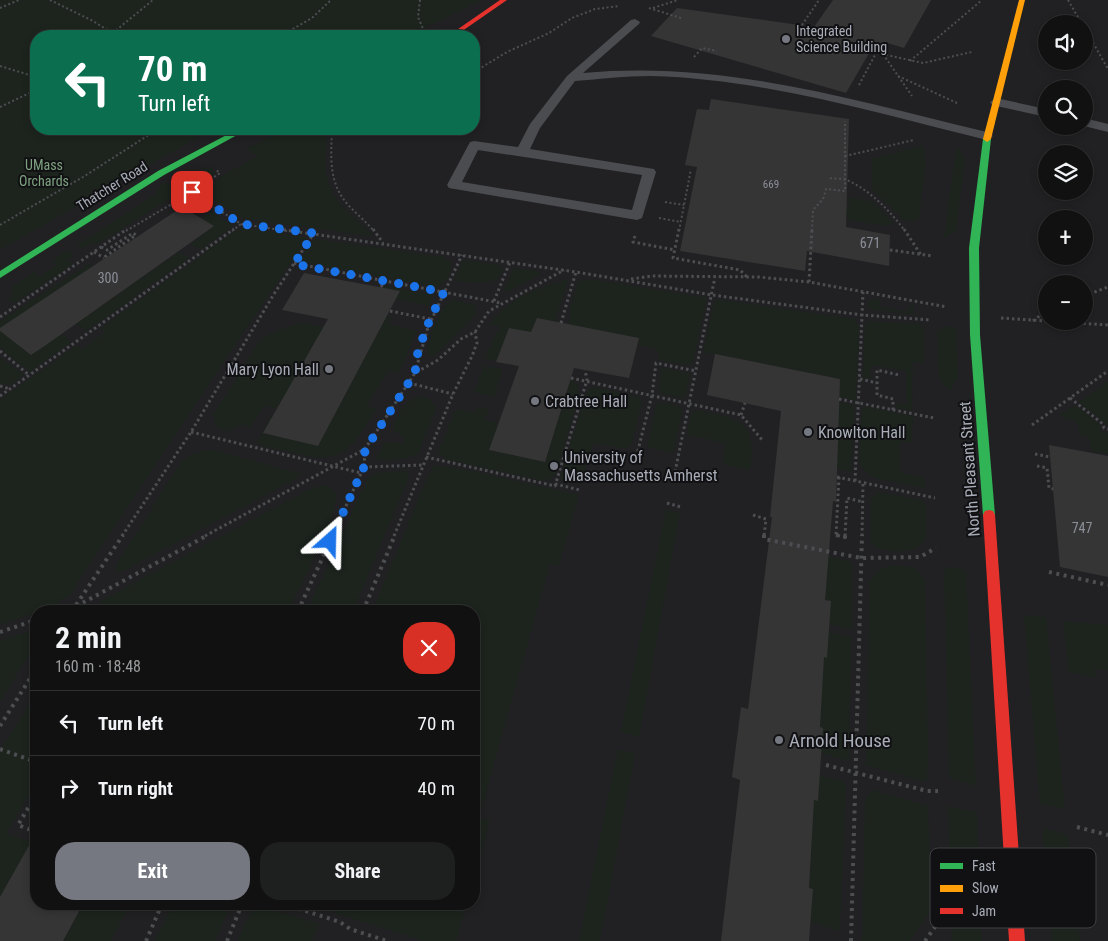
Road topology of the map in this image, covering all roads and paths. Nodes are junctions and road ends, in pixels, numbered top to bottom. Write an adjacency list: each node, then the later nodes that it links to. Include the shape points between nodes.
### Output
1 (19, 0): 14 (path)
2 (50, 0): 20 (path)
3 (152, 0): 21 (path)
4 (331, 0): 22 (path, via 312,18)
5 (420, 0): 23 (path, via 418,17)
6 (504, 0): 24 (main road)
7 (678, 0): 15 (path)
8 (819, 0): 19 (path)
9 (982, 0): 30 (path)
10 (1022, 0): 42 (main road, North Pleasant Street)
11 (1068, 0): 16 (path)
12 (621, 6): 34 (path, via 595,9 572,18 549,34 507,52)
13 (645, 7): 15 (path)
14 (0, 8)
15 (652, 8): 17 (path)
16 (1077, 15)
17 (682, 18)
18 (635, 22): 38 (lane)
19 (802, 25)
20 (108, 30)
21 (117, 30)
22 (291, 30)
23 (422, 30)
24 (460, 30)
25 (1093, 43): 31 (path)
26 (864, 50): 28 (path)
27 (972, 52): 30 (path, via 930,62)
28 (876, 53): 29 (path); 39 (path)
29 (883, 54): 30 (path); 37 (path)
30 (910, 61)
31 (1104, 62): 32 (path); 35 (path)
32 (1108, 62)
33 (0, 66): 36 (path)
34 (480, 68)
35 (1108, 69)
36 (30, 76)
37 (898, 76): 41 (path); 43 (path)
38 (571, 78): 52 (lane, via 651,73 764,85 802,91); 54 (lane, via 534,127)
39 (856, 91)
40 (30, 93): 44 (path)
41 (913, 98)
42 (996, 102): 45 (lane); 52 (main road, North Pleasant Street)
43 (957, 104)
44 (0, 107)
45 (1038, 111)
46 (845, 114): 55 (path)
47 (1093, 124): 48 (lane)
48 (1108, 128)
49 (149, 135): 67 (path)
50 (233, 135): 82 (main road, Thatcher Road, via 153,178)
51 (332, 135): 70 (path, via 332,179 340,195)
52 (987, 136): 179 (main road, North Pleasant Street, via 974,248 974,322)
53 (922, 139): 55 (path)
54 (522, 152): 54 (lane, via 474,145 454,185 637,215 649,172)
55 (845, 156): 59 (path)
56 (691, 169): 63 (path)
57 (220, 173): 61 (path)
58 (830, 178): 59 (path)
59 (845, 180): 75 (path, via 890,211); 87 (path, via 845,191 826,189 823,199 813,210)
60 (179, 184): 61 (path)
61 (192, 192): 66 (path); 71 (path)
62 (660, 201): 63 (path)
63 (684, 205): 65 (path)
64 (656, 218): 65 (path)
65 (681, 222): 72 (path)
66 (241, 224): 68 (path); 113 (path)
67 (0, 225)
68 (314, 233): 70 (path); 79 (path)
69 (634, 239): 72 (path, via 633,242)
70 (384, 243): 76 (path)
71 (102, 246): 74 (path); 74 (path, via 107,250 133,233 136,236 104,258)
72 (675, 250): 84 (path, via 673,258 740,270)
73 (890, 250): 75 (path)
74 (94, 252): 99 (path)
75 (921, 254): 77 (path)
76 (462, 255): 78 (path); 90 (path)
77 (933, 256)
78 (510, 262): 80 (path); 94 (path)
79 (294, 264): 86 (path); 135 (path)
80 (564, 270): 81 (path); 95 (path)
81 (576, 272): 85 (path); 105 (path)
82 (0, 275)
83 (715, 277): 84 (path); 85 (path, via 652,276); 93 (path)
84 (748, 277): 87 (path)
85 (627, 280): 93 (path)
86 (385, 281): 88 (path); 90 (path)
87 (809, 282): 91 (path)
88 (381, 287)
89 (1108, 287): 92 (path)
90 (444, 292): 94 (path); 102 (path)
91 (864, 292): 96 (path); 98 (path)
92 (1093, 293)
93 (712, 295): 98 (path); 110 (path)
94 (494, 301): 95 (path)
95 (501, 303): 107 (path, via 489,311)
96 (955, 309)
97 (390, 311): 102 (path)
98 (862, 315): 103 (path); 117 (path)
99 (0, 317)
100 (997, 317): 104 (path)
101 (1038, 317): 104 (path)
102 (430, 319): 112 (path, via 418,351)
103 (931, 320)
104 (1033, 321): 106 (path)
105 (561, 323)
106 (1108, 325)
107 (475, 332): 112 (path); 122 (path, via 475,349)
108 (0, 352): 113 (path)
109 (585, 370): 116 (path)
110 (696, 371): 123 (path, via 656,363); 127 (path)
111 (1108, 372): 125 (path)
112 (415, 373): 118 (path)
113 (29, 375): 121 (path)
114 (899, 375): 119 (path, via 877,370)
115 (571, 378): 116 (path)
116 (587, 380): 123 (path); 150 (path)
117 (860, 380): 119 (path); 129 (path)
118 (408, 383): 122 (path); 137 (path)
119 (877, 383): 130 (path, via 876,395 893,399)
120 (0, 386): 121 (path)
121 (10, 389): 124 (path)
122 (452, 394): 139 (path)
123 (652, 395): 127 (path); 141 (path)
124 (0, 396)
125 (1070, 398): 133 (path); 134 (path)
126 (839, 399): 129 (path)
127 (689, 403): 131 (path); 146 (path)
128 (745, 403): 131 (path)
129 (859, 403): 130 (path); 148 (path)
130 (893, 410): 132 (path)
131 (741, 415): 136 (path)
132 (934, 418)
133 (1032, 425)
134 (1108, 429)
135 (191, 432): 144 (path); 162 (path)
136 (763, 441)
137 (365, 450): 144 (path); 145 (path)
138 (1036, 454): 140 (path)
139 (426, 457): 142 (path); 150 (path)
140 (1050, 457)
141 (635, 462)
142 (423, 465): 145 (path); 165 (path)
143 (1037, 466): 151 (path, via 1047,468 1049,488)
144 (334, 467): 147 (path); 163 (path)
145 (364, 467): 147 (path)
146 (676, 472)
147 (362, 473): 164 (path)
148 (855, 481): 149 (path); 154 (path, via 838,477 836,535 845,537 847,498)
149 (863, 482): 153 (path); 154 (path)
150 (555, 484): 152 (path)
151 (1053, 489)
152 (580, 490)
153 (935, 498)
154 (863, 502): 159 (path)
155 (667, 503): 156 (path)
156 (681, 507)
157 (753, 516): 159 (path, via 766,519 764,539)
158 (936, 548): 159 (path, via 920,557)
159 (861, 558): 173 (path)
160 (1049, 572): 161 (path)
161 (1108, 586)
162 (76, 605)
163 (79, 605)
164 (301, 605)
165 (365, 605)
166 (30, 622): 167 (path)
167 (0, 632)
168 (30, 678): 169 (path)
169 (0, 726)
170 (0, 749): 171 (path)
171 (30, 760)
172 (826, 765): 173 (path)
173 (856, 773): 174 (path); 188 (path)
174 (938, 791)
175 (30, 805): 177 (path, via 18,825)
176 (1077, 827): 178 (path)
177 (30, 830)
178 (1108, 835)
179 (1011, 848)
180 (159, 910): 185 (path)
181 (240, 910): 186 (path)
182 (303, 910): 187 (path)
183 (934, 928): 189 (path)
184 (1016, 928): 190 (main road, North Pleasant Street)
185 (146, 941)
186 (227, 941)
187 (387, 941)
188 (851, 941)
189 (925, 941)
190 (1017, 941)

